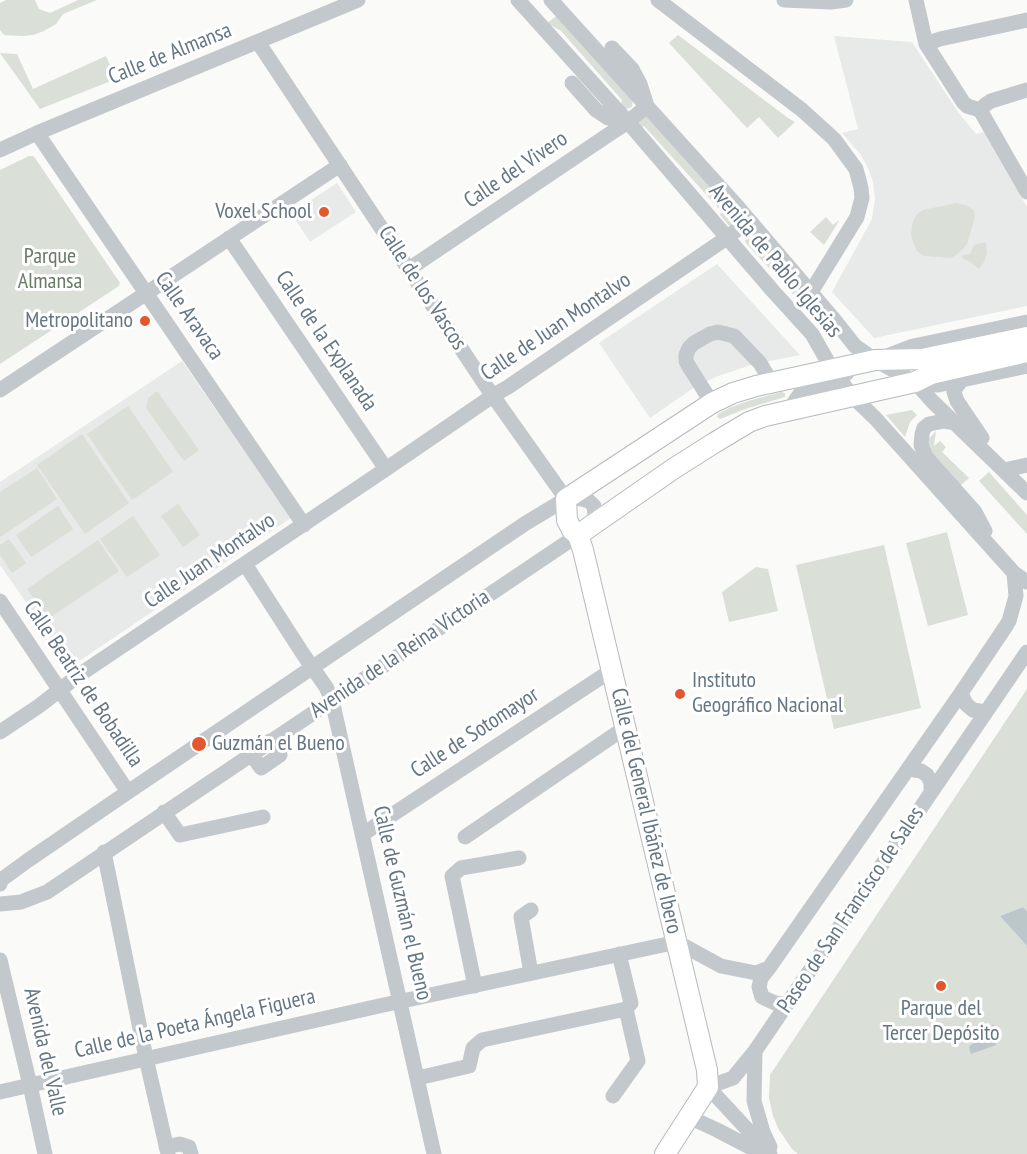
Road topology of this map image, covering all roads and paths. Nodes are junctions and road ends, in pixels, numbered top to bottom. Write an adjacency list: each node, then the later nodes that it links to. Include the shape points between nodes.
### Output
1 (358, 0): 8 (street, Calle de Almansa)
2 (518, 0): 17 (street, Avenida de Pablo Iglesias)
3 (551, 0): 15 (street, Avenida de Pablo Iglesias)
4 (658, 0): 26 (street, via 802,110 834,139 856,169 862,198 857,217)
5 (784, 0): 6 (street)
6 (846, 0)
7 (916, 0): 11 (street)
8 (331, 5): 10 (street, Calle de Almansa)
9 (1027, 20): 11 (street)
10 (258, 42): 18 (street, Calle de Almansa); 20 (street, Calle de los Vascos)
11 (926, 44): 16 (street, via 963,102)
12 (612, 48): 15 (street, via 632,69)
13 (572, 82): 17 (street, via 596,110 608,118)
14 (1027, 90): 16 (street, via 992,101)
15 (647, 106): 17 (street, Calle del Vivero); 22 (street, Avenida de Pablo Iglesias)
16 (980, 110): 21 (street)
17 (628, 122): 23 (street, Avenida de Pablo Iglesias); 25 (street, Calle del Vivero)
18 (37, 133): 19 (street, Calle de Almansa); 27 (street, Calle Aravaca)
19 (0, 150)
20 (340, 165): 24 (street); 25 (street, Calle de los Vascos)
21 (1027, 192)
22 (749, 220): 23 (street, Calle de Juan Montalvo); 26 (street, Avenida de Pablo Iglesias)
23 (728, 237): 34 (street, Avenida de Pablo Iglesias, via 812,334); 39 (street, Calle de Juan Montalvo)
24 (229, 238): 27 (street); 45 (street, Calle de la Explanada)
25 (409, 269): 39 (street, Calle de los Vascos)
26 (811, 292): 31 (street, Avenida de Pablo Iglesias)
27 (147, 294): 38 (street); 49 (street, Calle Aravaca)
28 (1027, 322): 32 (street, Avenida de la Reina Victoria, via 920,344)
29 (1027, 337): 32 (main road, Avenida de la Reina Victoria, via 922,359)
30 (1027, 352): 37 (main road, Avenida de la Reina Victoria, via 931,374)
31 (855, 355): 32 (main road, Avenida de la Reina Victoria); 34 (main road, Avenida de la Reina Victoria)
32 (876, 360): 37 (street)
33 (1027, 366): 35 (street, Avenida de la Reina Victoria)
34 (836, 374): 36 (main road, Avenida de la Reina Victoria); 40 (street, Avenida de Pablo Iglesias); 42 (street, Avenida de la Reina Victoria, via 829,385 802,391)
35 (963, 379): 37 (street, Avenida de la Reina Victoria, via 938,385); 46 (street, via 954,392 957,401)
36 (771, 382): 41 (main road, Avenida de la Reina Victoria); 41 (street, via 734,336 710,334 689,348 686,361)
37 (915, 382): 40 (main road, Avenida de la Reina Victoria); 43 (street)
38 (0, 390)
39 (494, 395): 45 (street, Calle de Juan Montalvo); 48 (street, Calle de los Vascos)
40 (852, 396): 42 (main road, Avenida de la Reina Victoria); 51 (street, Avenida de Pablo Iglesias)
41 (712, 403): 48 (main road, Avenida de la Reina Victoria)
42 (788, 411): 50 (main road, Avenida de la Reina Victoria, via 765,416 732,431)
43 (956, 423): 46 (street); 51 (street, Avenida de Pablo Iglesias, via 929,424 924,428 921,445 926,457 975,512)
44 (1027, 465): 46 (street)
45 (386, 470): 49 (street, Calle Juan Montalvo)
46 (1004, 470): 47 (street)
47 (1027, 493)
48 (567, 498): 50 (main road, Calle de los Vascos, via 567,520 572,531); 50 (street, via 582,498 594,506 596,516); 57 (street, Avenida de la Reina Victoria)
49 (304, 525): 52 (street, Calle Juan Montalvo)
50 (582, 532): 58 (main road, Calle del General Ibáñez de Ibero); 61 (street, Avenida de la Reina Victoria)
51 (995, 551): 53 (street, Avenida de Pablo Iglesias)
52 (245, 564): 57 (street, Calle de Guzmán el Bueno); 59 (street, Calle Juan Montalvo)
53 (1014, 573): 54 (street, Avenida de Pablo Iglesias); 60 (street, Paseo de San Francisco de Sales, via 1016,596 1009,621)
54 (1027, 582)
55 (0, 601): 59 (street, Calle Beatriz de Bobadilla)
56 (1027, 652): 63 (street, Paseo de San Francisco de Sales)
57 (313, 667): 61 (street, Calle de Guzmán el Bueno); 70 (street, Avenida de la Reina Victoria)
58 (612, 670): 64 (main road, Calle del General Ibáñez de Ibero); 74 (street, Calle de Sotomayor)
59 (59, 690): 66 (street, Calle Juan Montalvo); 70 (street, Calle Beatriz de Bobadilla)
60 (961, 693): 62 (street, Paseo de San Francisco de Sales); 63 (street, via 973,710)
61 (332, 700): 72 (street, Avenida de la Reina Victoria); 74 (street, Calle de Guzmán el Bueno)
62 (949, 711): 65 (street, via 970,719); 67 (street, Paseo de San Francisco de Sales)
63 (986, 711): 65 (street, Paseo de San Francisco de Sales)
64 (626, 727): 75 (street); 81 (main road, Calle del General Ibáñez de Ibero)
65 (974, 729): 69 (street, Paseo de San Francisco de Sales)
66 (0, 732)
67 (920, 752): 68 (street, Paseo de San Francisco de Sales); 69 (street, via 926,764)
68 (909, 769): 71 (street, via 927,774); 84 (street, Paseo de San Francisco de Sales)
69 (946, 770): 71 (street, Paseo de San Francisco de Sales)
70 (128, 792): 78 (street, Avenida de la Reina Victoria)
71 (931, 793): 88 (street, Paseo de San Francisco de Sales)
72 (164, 813): 73 (street, via 180,836); 76 (street, Avenida de la Reina Victoria)
73 (263, 817)
74 (363, 834): 87 (street, Calle de Guzmán el Bueno)
75 (465, 837)
76 (104, 852): 79 (street, Avenida de la Reina Victoria, via 47,892 21,902); 91 (street)
77 (519, 858): 86 (street, via 461,867 452,876)
78 (0, 884)
79 (0, 904)
80 (531, 910): 85 (street, via 521,917)
81 (677, 942): 82 (street, Calle de la Poeta Ángela Figuera); 84 (street, Paseo de San Francisco de Sales, via 721,966 756,973); 94 (main road, Calle del General Ibáñez de Ibero)
82 (619, 954): 85 (street, Calle de la Poeta Ángela Figuera); 89 (street, via 631,1003)
83 (0, 960): 93 (street, Avenida del Valle)
84 (769, 968): 88 (street, via 761,978 762,997)
85 (531, 974): 86 (street, Calle de la Poeta Ángela Figuera)
86 (475, 986): 87 (street, Calle de la Poeta Ángela Figuera)
87 (401, 1002): 91 (street, Calle de la Poeta Ángela Figuera); 92 (street, Calle de Guzmán el Bueno)
88 (787, 1004): 90 (street, Paseo de San Francisco de Sales)
89 (626, 1009): 92 (street, via 482,1040 474,1048 469,1066); 96 (street, via 638,1061)
90 (755, 1051): 94 (street, Paseo de San Francisco de Sales, via 734,1078); 104 (street, via 754,1101)
91 (146, 1058): 93 (street, Calle de la Poeta Ángela Figuera); 98 (street)
92 (418, 1078): 101 (street, Calle de Guzmán el Bueno)
93 (30, 1085): 95 (street, Calle de la Poeta Ángela Figuera); 99 (street, Avenida del Valle)
94 (708, 1087): 97 (main road); 104 (street)
95 (0, 1092)
96 (613, 1096)
97 (689, 1117): 102 (main road); 103 (street)
98 (167, 1150): 100 (street, via 180,1144 189,1147)
99 (45, 1154)
100 (190, 1154)
101 (434, 1154)
102 (665, 1154)
103 (763, 1154)
104 (772, 1154)

